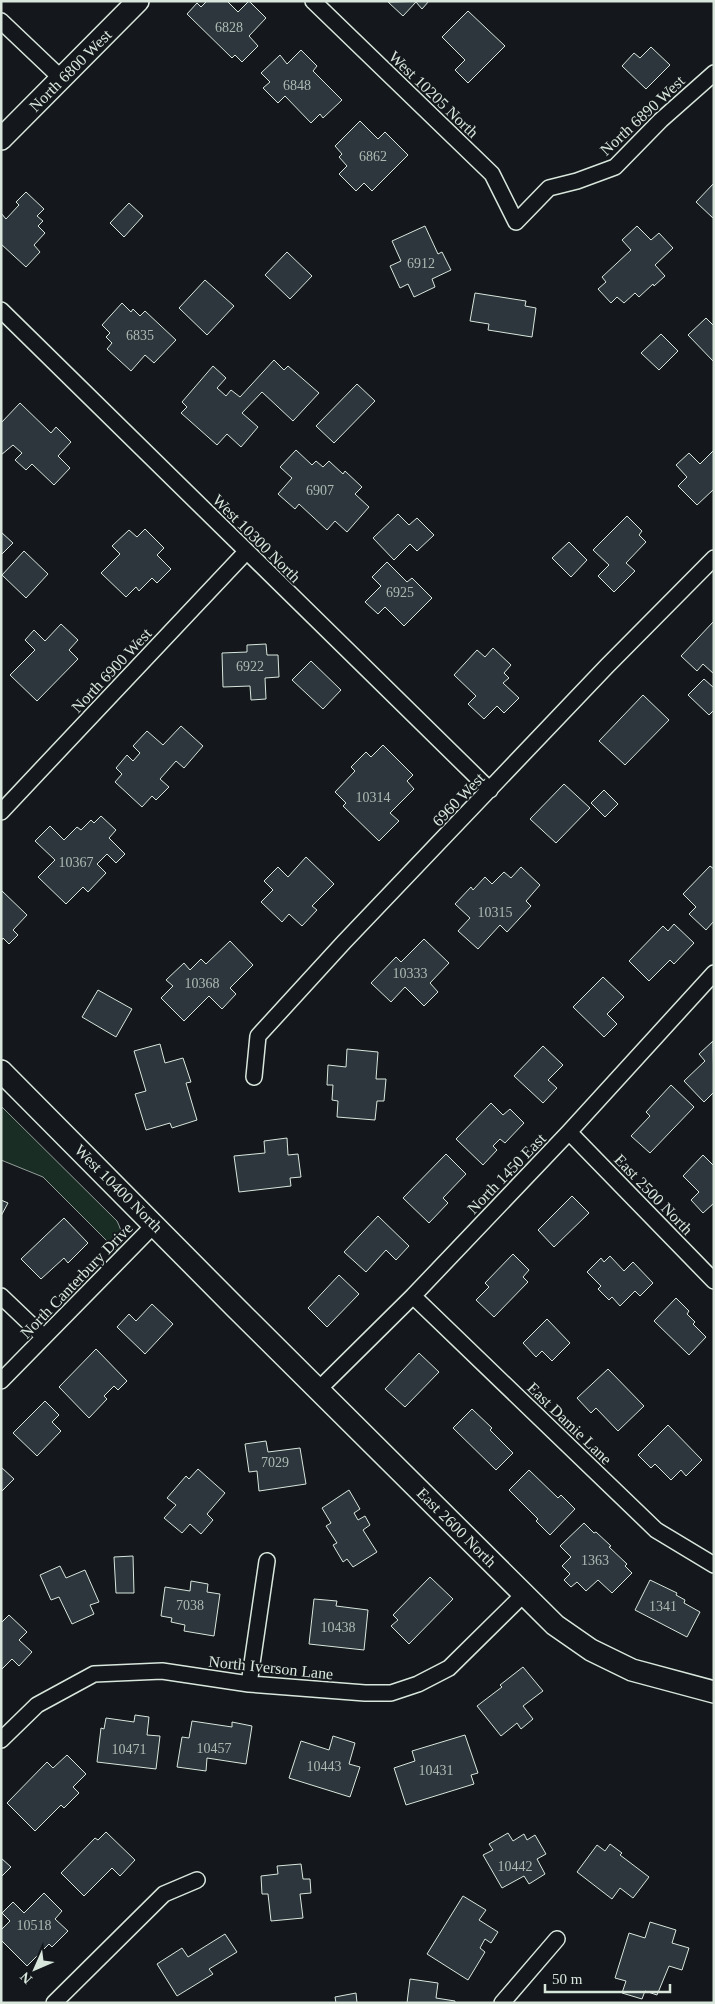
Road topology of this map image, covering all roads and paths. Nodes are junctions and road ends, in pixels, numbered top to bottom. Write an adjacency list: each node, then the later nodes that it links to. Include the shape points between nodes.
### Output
1 (138, 1): 5 (street, North 6800 West)
2 (313, 1): 7 (street, West 10205 North, via 492,174)
3 (1, 21): 5 (street)
4 (714, 72): 7 (street, North 6890 West, via 615,167 577,182 549,188)
5 (61, 78): 6 (street, North 6800 West)
6 (1, 139)
7 (516, 222)
8 (1, 310): 9 (street, West 10300 North)
9 (246, 552): 11 (street, West 10300 North); 12 (street, North 6900 West)
10 (714, 558): 11 (street, 6960 West)
11 (490, 790): 15 (street, 6960 West, via 258,1036)
12 (1, 812)
13 (714, 973): 16 (street, North 1450 East)
14 (1, 1070): 17 (street, West 10400 North)
15 (254, 1077)
16 (569, 1132): 18 (street, East 2500 North); 20 (street, North 1450 East)
17 (155, 1224): 21 (street, West 10400 North); 22 (street, North Canterbury Drive)
18 (714, 1281)
19 (1, 1296): 22 (street)
20 (413, 1296): 24 (street, North 1450 East); 26 (street, East Damie Lane, via 656,1530)
21 (235, 1307): 24 (street, East 2600 North)
22 (44, 1337): 23 (street, North Canterbury Drive)
23 (1, 1381)
24 (318, 1390): 27 (street, East 2600 North)
25 (268, 1561): 28 (street)
26 (712, 1565)
27 (524, 1594): 28 (street, North Iverson Lane, via 450,1668 391,1693); 29 (street, East 2600 North, via 555,1625 591,1650 632,1670)
28 (249, 1684): 30 (street, North Iverson Lane, via 162,1671 94,1674 36,1705)
29 (714, 1692)
30 (1, 1740)
31 (198, 1880): 33 (street, via 164,1894)
32 (556, 1939): 34 (street)
33 (54, 2003)
34 (502, 2003)

